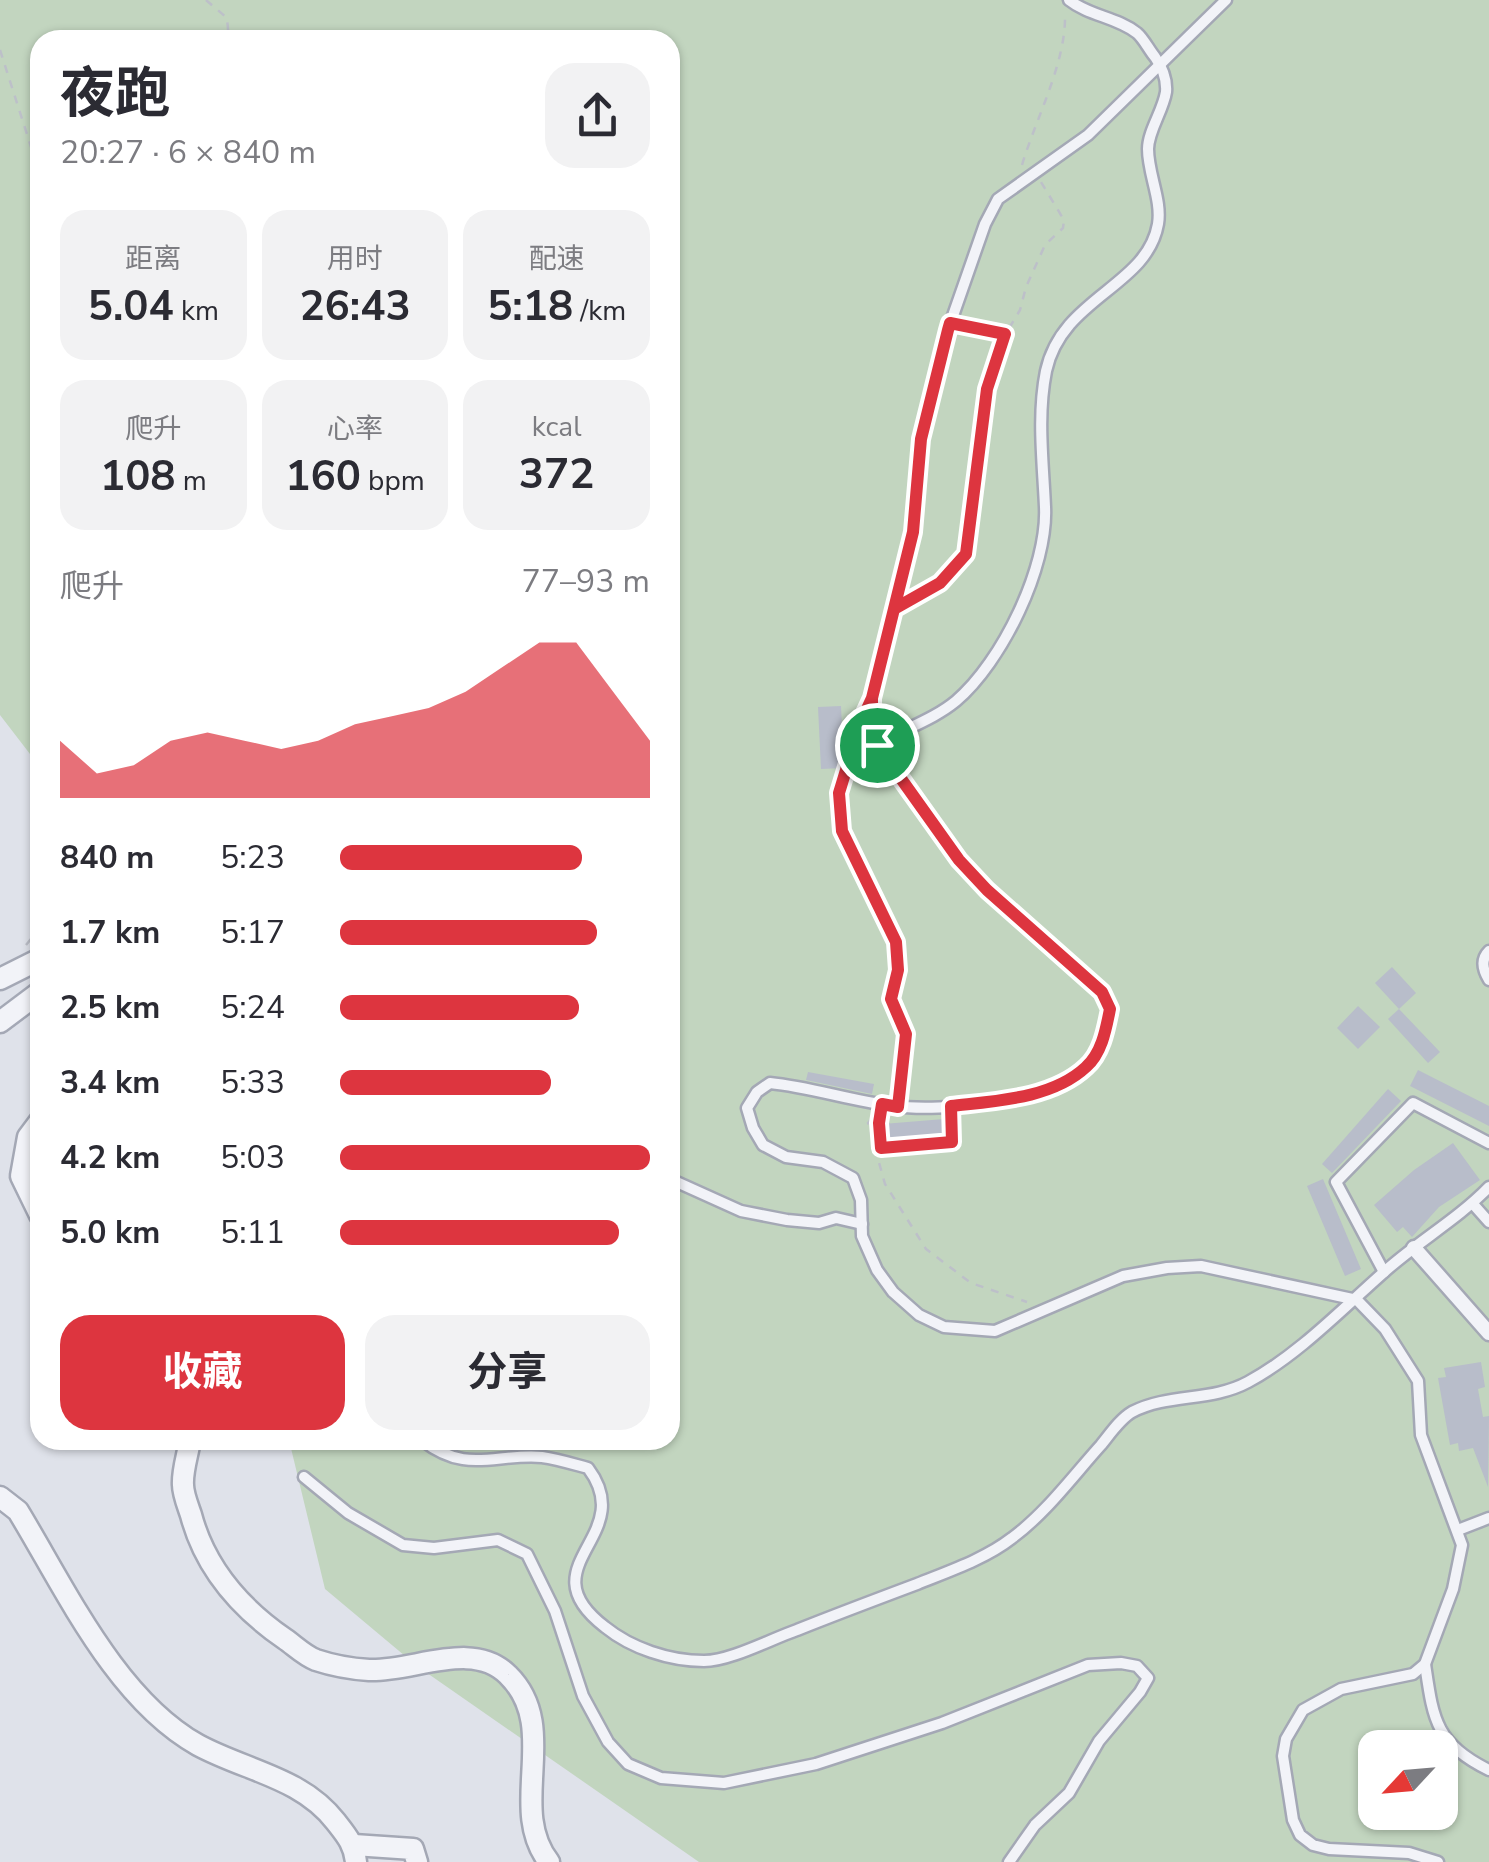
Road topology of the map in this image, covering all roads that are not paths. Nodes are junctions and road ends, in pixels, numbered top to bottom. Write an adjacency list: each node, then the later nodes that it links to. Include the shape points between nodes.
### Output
1 (1070, 0): 3 (lane, via 1137,34)
2 (1226, 0): 3 (lane)
3 (1161, 66): 4 (lane, via 1088,136 998,199 984,224 921,439 913,532 872,698); 4 (lane, via 1167,88 1147,146 1158,222 1151,245 1068,323 1046,370 1043,537 1026,604 959,698)
4 (877, 745): 18 (lane, via 959,860 1102,992 1110,1009 1099,1050 1086,1068 1017,1098 898,1107 770,1083 757,1092 747,1108 764,1144 852,1178 862,1200)
5 (1489, 950): 8 (lane, via 1483,970)
6 (30, 964): 7 (street)
7 (0, 979)
8 (1489, 980)
9 (30, 1000): 10 (street)
10 (0, 1022)
11 (30, 1134): 15 (street, via 21,1176)
12 (1489, 1142): 20 (lane, via 1413,1102 1336,1182)
13 (680, 1183): 18 (lane, via 741,1210)
14 (1489, 1187): 16 (lane)
15 (30, 1194)
16 (1472, 1204): 17 (lane); 19 (lane)
17 (1489, 1222)
18 (862, 1224): 21 (lane, via 892,1292 944,1327 995,1331 1123,1276 1166,1268 1201,1266)
19 (1414, 1248): 20 (lane); 22 (street)
20 (1384, 1272): 21 (lane)
21 (1357, 1300): 24 (lane, via 1248,1382 1128,1414 1012,1539 962,1566 706,1661 632,1646 581,1604 574,1572 597,1529 604,1496 588,1468 540,1457 488,1462); 28 (lane, via 1386,1330 1418,1381 1421,1435)
22 (1489, 1332)
23 (188, 1450): 33 (street, via 183,1485 198,1540 250,1615 314,1660 369,1670 466,1658 486,1660 510,1676 536,1733 530,1819)
24 (438, 1450)
25 (304, 1477): 34 (lane, via 348,1514 403,1545 498,1540 527,1554 608,1742 628,1764 661,1778 724,1783 816,1764 1088,1665 1137,1666 1148,1678 1140,1692 1098,1741 1069,1793 1034,1824)
26 (0, 1497): 31 (street, via 18,1511 151,1713 199,1745 292,1784 323,1805)
27 (1489, 1518): 28 (lane)
28 (1458, 1530): 29 (lane, via 1462,1545 1453,1589)
29 (1425, 1664): 30 (lane, via 1438,1727); 35 (lane, via 1413,1674 1340,1689 1303,1710 1284,1756 1293,1820 1313,1845 1409,1853)
30 (1489, 1770)
31 (355, 1854): 32 (street, via 413,1849)
32 (417, 1862)
33 (549, 1862)
34 (1009, 1862)
35 (1438, 1862)

